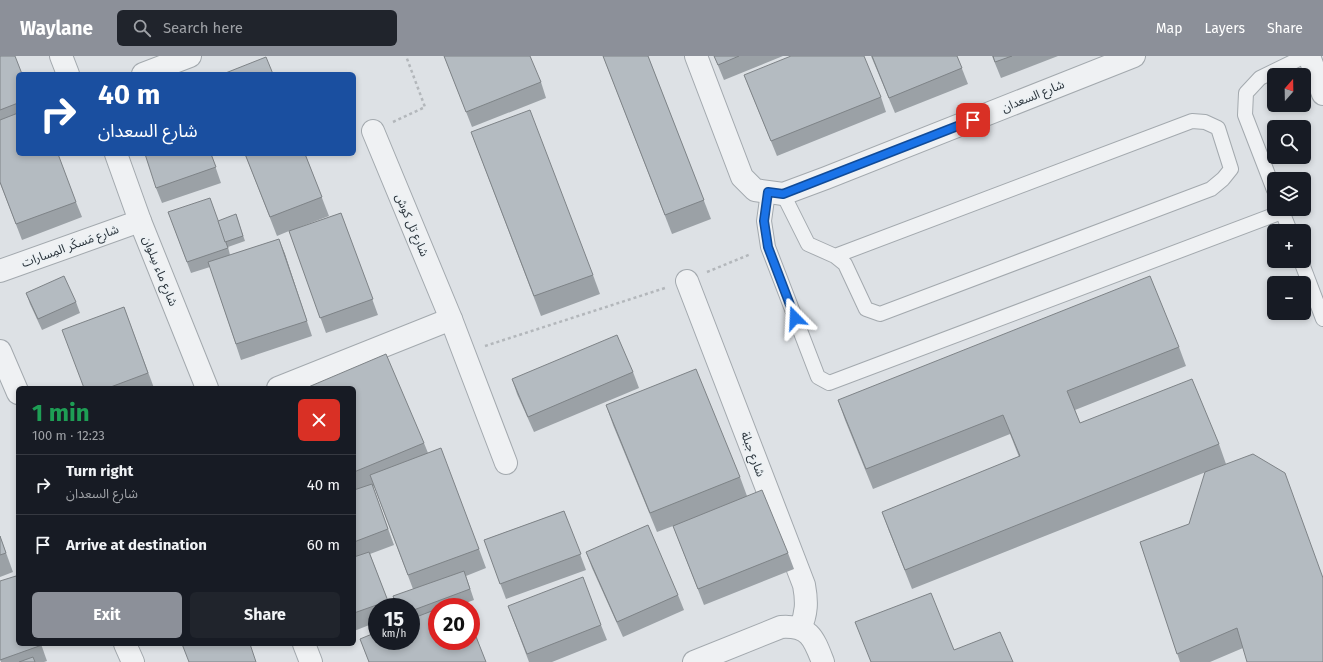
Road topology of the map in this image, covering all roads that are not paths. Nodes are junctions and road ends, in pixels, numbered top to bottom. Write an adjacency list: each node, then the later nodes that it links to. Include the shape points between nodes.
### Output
1 (61, 56): 7 (street)
2 (190, 56): 8 (street)
3 (696, 56): 13 (street, via 742,176 755,190)
4 (1134, 56): 13 (street, شارع السعدان, via 826,178)
5 (1305, 56): 12 (lane, via 1260,78 1246,93 1245,115)
6 (1308, 56): 9 (street)
7 (67, 72)
8 (148, 72)
9 (1323, 94)
10 (373, 130): 20 (street, شارع تل كوش)
11 (117, 156): 15 (street, شارع ماء سِلوان)
12 (1267, 172)
13 (776, 193): 14 (lane, via 764,221 768,247 818,377 829,383); 16 (lane, via 808,244)
14 (1267, 216)
15 (140, 221): 18 (street, شارع مَسكَر المِسارات); 23 (street, شارع ماء سِلوان)
16 (835, 256): 16 (lane, via 845,264 866,309 880,314 1211,189 1231,169 1218,128 1205,122 1192,121)
17 (1304, 268): 21 (lane)
18 (0, 271)
19 (687, 281): 27 (street, شارع جبلة, via 804,585 806,608)
20 (451, 319): 24 (street); 26 (street, شارع تل كوش)
21 (1323, 319)
22 (0, 351): 25 (street)
23 (207, 386)
24 (283, 386)
25 (16, 388)
26 (506, 462)
27 (800, 628): 32 (street, via 781,627); 33 (street, via 815,640)
28 (126, 646): 30 (street)
29 (305, 646): 31 (street)
30 (133, 662)
31 (311, 662)
32 (694, 662)
33 (823, 662)

